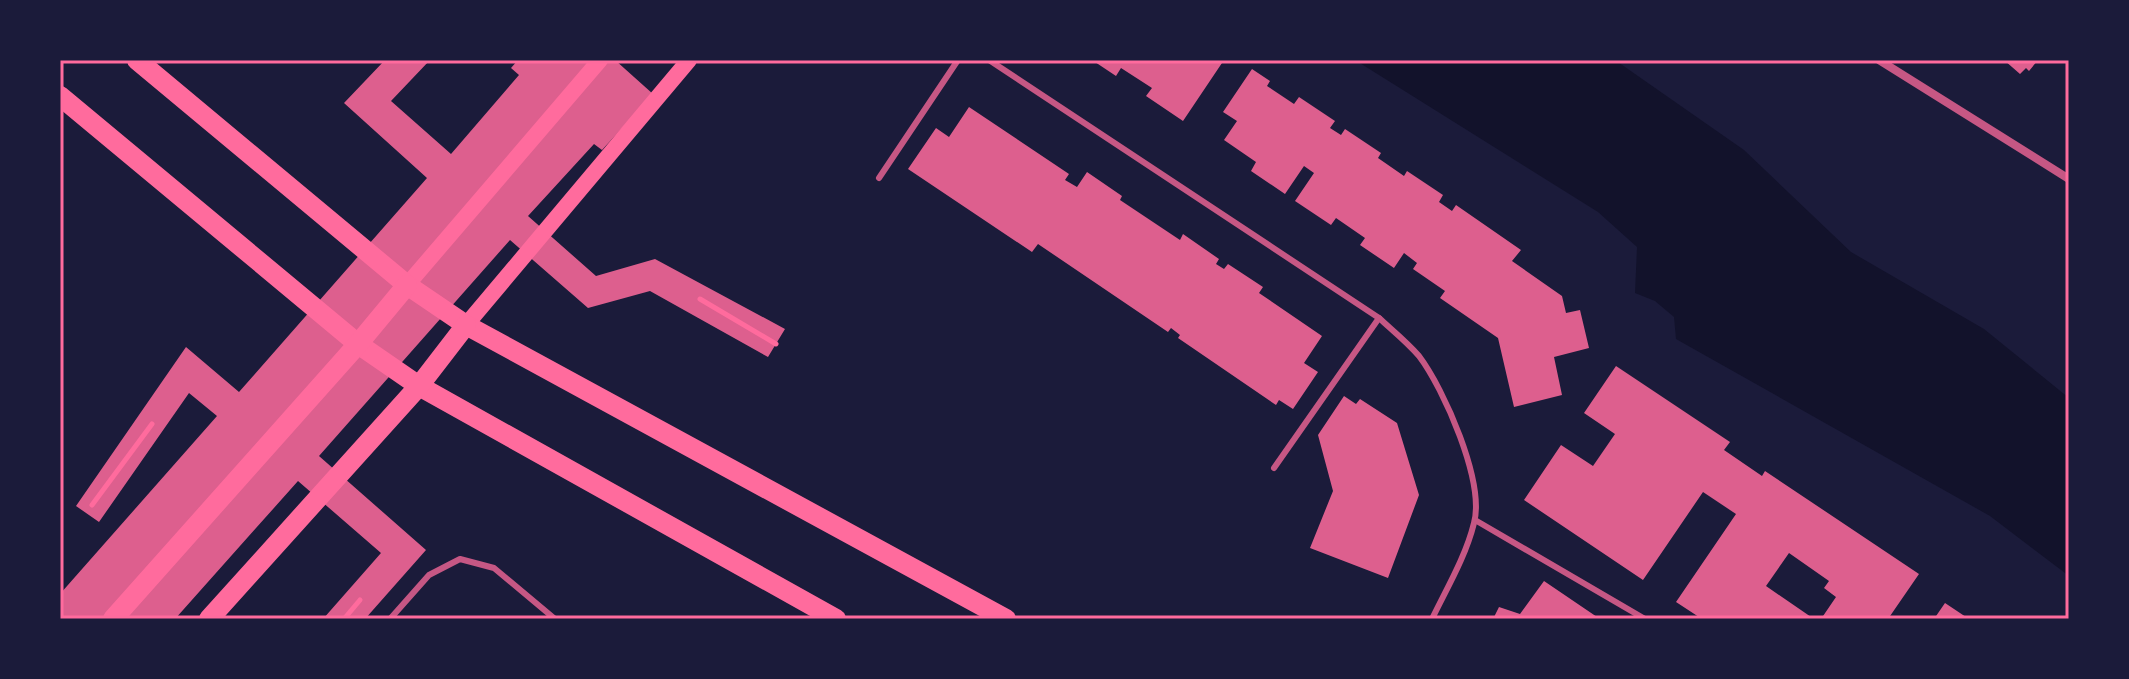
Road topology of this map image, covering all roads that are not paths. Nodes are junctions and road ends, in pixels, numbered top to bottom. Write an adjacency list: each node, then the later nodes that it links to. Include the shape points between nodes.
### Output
1 (137, 60): 10 (main road)
2 (600, 60): 10 (main road)
3 (689, 60): 12 (main road)
4 (958, 60): 8 (lane)
5 (989, 60): 11 (lane)
6 (1879, 60): 9 (street)
7 (60, 96): 13 (main road)
8 (879, 178)
9 (2069, 179)
10 (407, 285): 12 (main road); 13 (main road)
11 (1379, 318): 15 (lane); 16 (lane, via 1420,358 1455,422 1472,471)
12 (466, 325): 14 (main road); 22 (main road)
13 (358, 344): 14 (main road); 17 (main road)
14 (419, 386): 18 (main road); 21 (main road)
15 (1274, 468)
16 (1475, 520): 23 (lane); 24 (lane)
17 (113, 619)
18 (209, 619)
19 (390, 619): 20 (lane, via 429,575 460,559 494,568)
20 (555, 619)
21 (836, 619)
22 (1006, 619)
23 (1432, 619)
24 (1645, 619)

